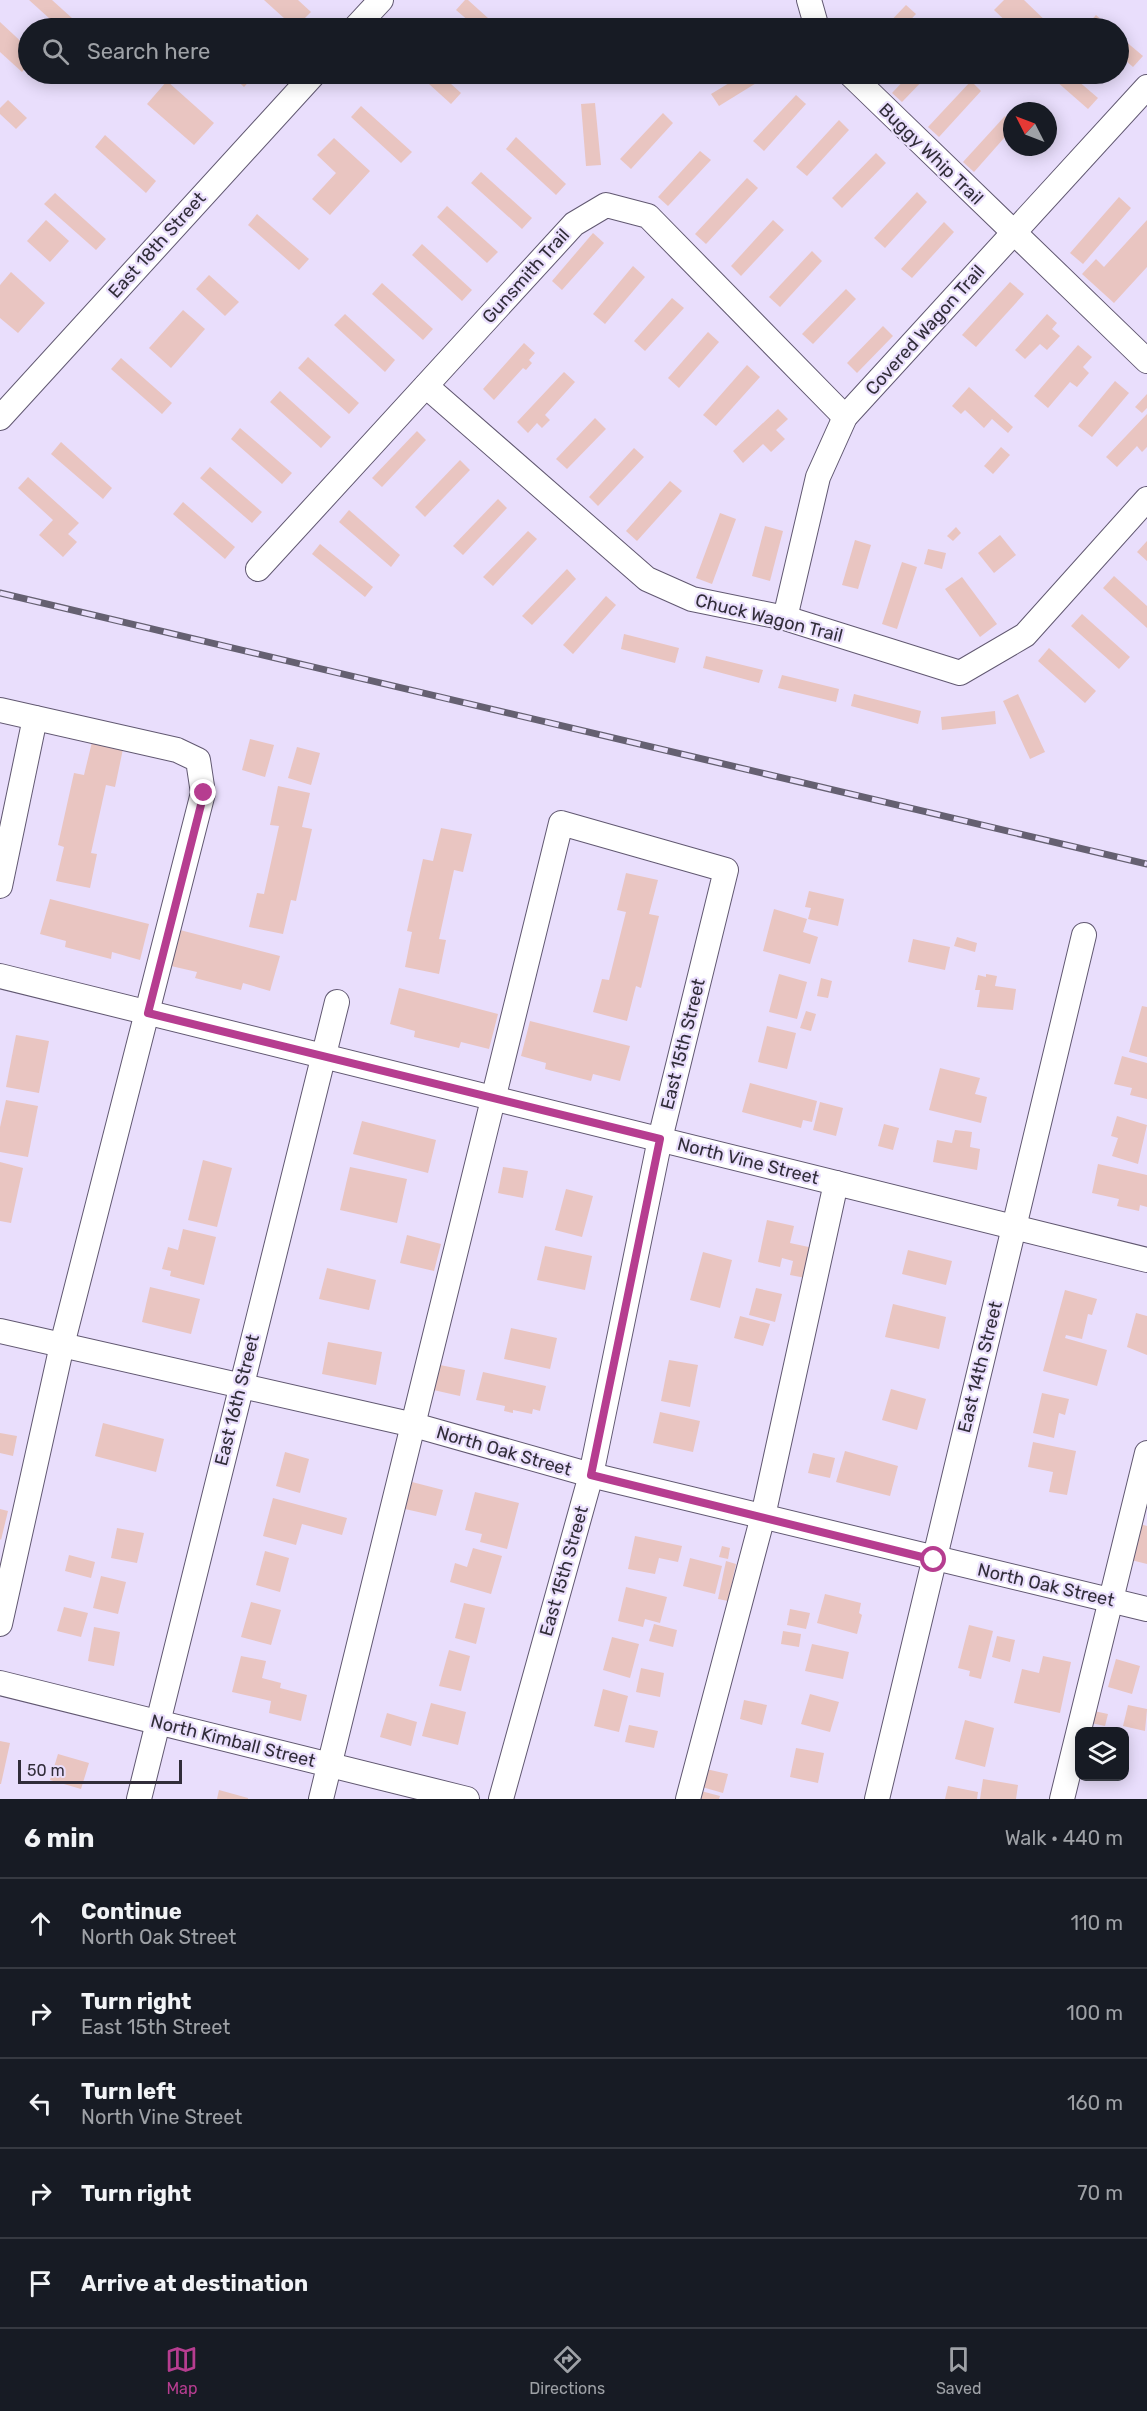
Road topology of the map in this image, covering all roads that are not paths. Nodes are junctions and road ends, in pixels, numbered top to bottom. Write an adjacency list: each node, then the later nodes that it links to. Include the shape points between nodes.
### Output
1 (381, 0): 3 (street)
2 (809, 0): 4 (street)
3 (364, 18)
4 (814, 18)
5 (305, 84): 11 (street, East 18th Street)
6 (860, 84): 8 (street, Buggy Whip Trail)
7 (1147, 87): 8 (street, Covered Wagon Trail)
8 (1013, 234): 9 (street); 12 (street, Covered Wagon Trail)
9 (1147, 361)
10 (426, 386): 12 (street, Gunsmith Trail, via 574,224 606,205 648,216); 14 (street, Gunsmith Trail); 15 (street, Chuck Wagon Trail, via 647,579 692,599)
11 (4, 406)
12 (845, 417): 15 (street, Covered Wagon Trail, via 818,477)
13 (1147, 499): 15 (street, Chuck Wagon Trail, via 1025,635 960,673)
14 (258, 569)
15 (785, 618)
16 (0, 710): 17 (street)
17 (35, 718): 18 (street); 22 (street, via 177,750 198,760 204,793)
18 (0, 886)
19 (1084, 935): 27 (street, East 14th Street)
20 (0, 976): 22 (street, North Vine Street)
21 (337, 1002): 23 (street, East 16th Street)
22 (148, 1013): 23 (street, North Vine Street); 30 (street)
23 (323, 1056): 24 (street, North Vine Street); 31 (street, East 16th Street)
24 (494, 1098): 25 (street, North Vine Street); 25 (street, East 15th Street, via 561,823 726,870); 32 (street)
25 (660, 1139): 26 (street, North Vine Street); 34 (street, East 15th Street)
26 (837, 1183): 27 (street, North Vine Street); 35 (street)
27 (1014, 1227): 28 (street, North Vine Street); 36 (street, East 14th Street)
28 (1147, 1260)
29 (0, 1331): 30 (street, North Oak Street)
30 (62, 1345): 31 (street, North Oak Street); 39 (street)
31 (241, 1385): 32 (street, North Oak Street); 41 (street, East 16th Street)
32 (414, 1425): 34 (street, North Oak Street); 42 (street)
33 (1147, 1453): 37 (street)
34 (591, 1475): 35 (street, North Oak Street); 46 (street, East 15th Street)
35 (763, 1516): 36 (street, North Oak Street); 47 (street)
36 (934, 1560): 37 (street, North Oak Street); 48 (street, East 14th Street)
37 (1111, 1599): 38 (street, North Oak Street); 49 (street)
38 (1147, 1610)
39 (0, 1624)
40 (0, 1683): 41 (street, North Kimball Street)
41 (158, 1722): 42 (street, North Kimball Street); 43 (street, East 16th Street)
42 (330, 1765): 44 (street); 45 (street, North Kimball Street)
43 (139, 1799)
44 (321, 1799)
45 (466, 1799)
46 (501, 1799)
47 (688, 1799)
48 (877, 1799)
49 (1062, 1799)

